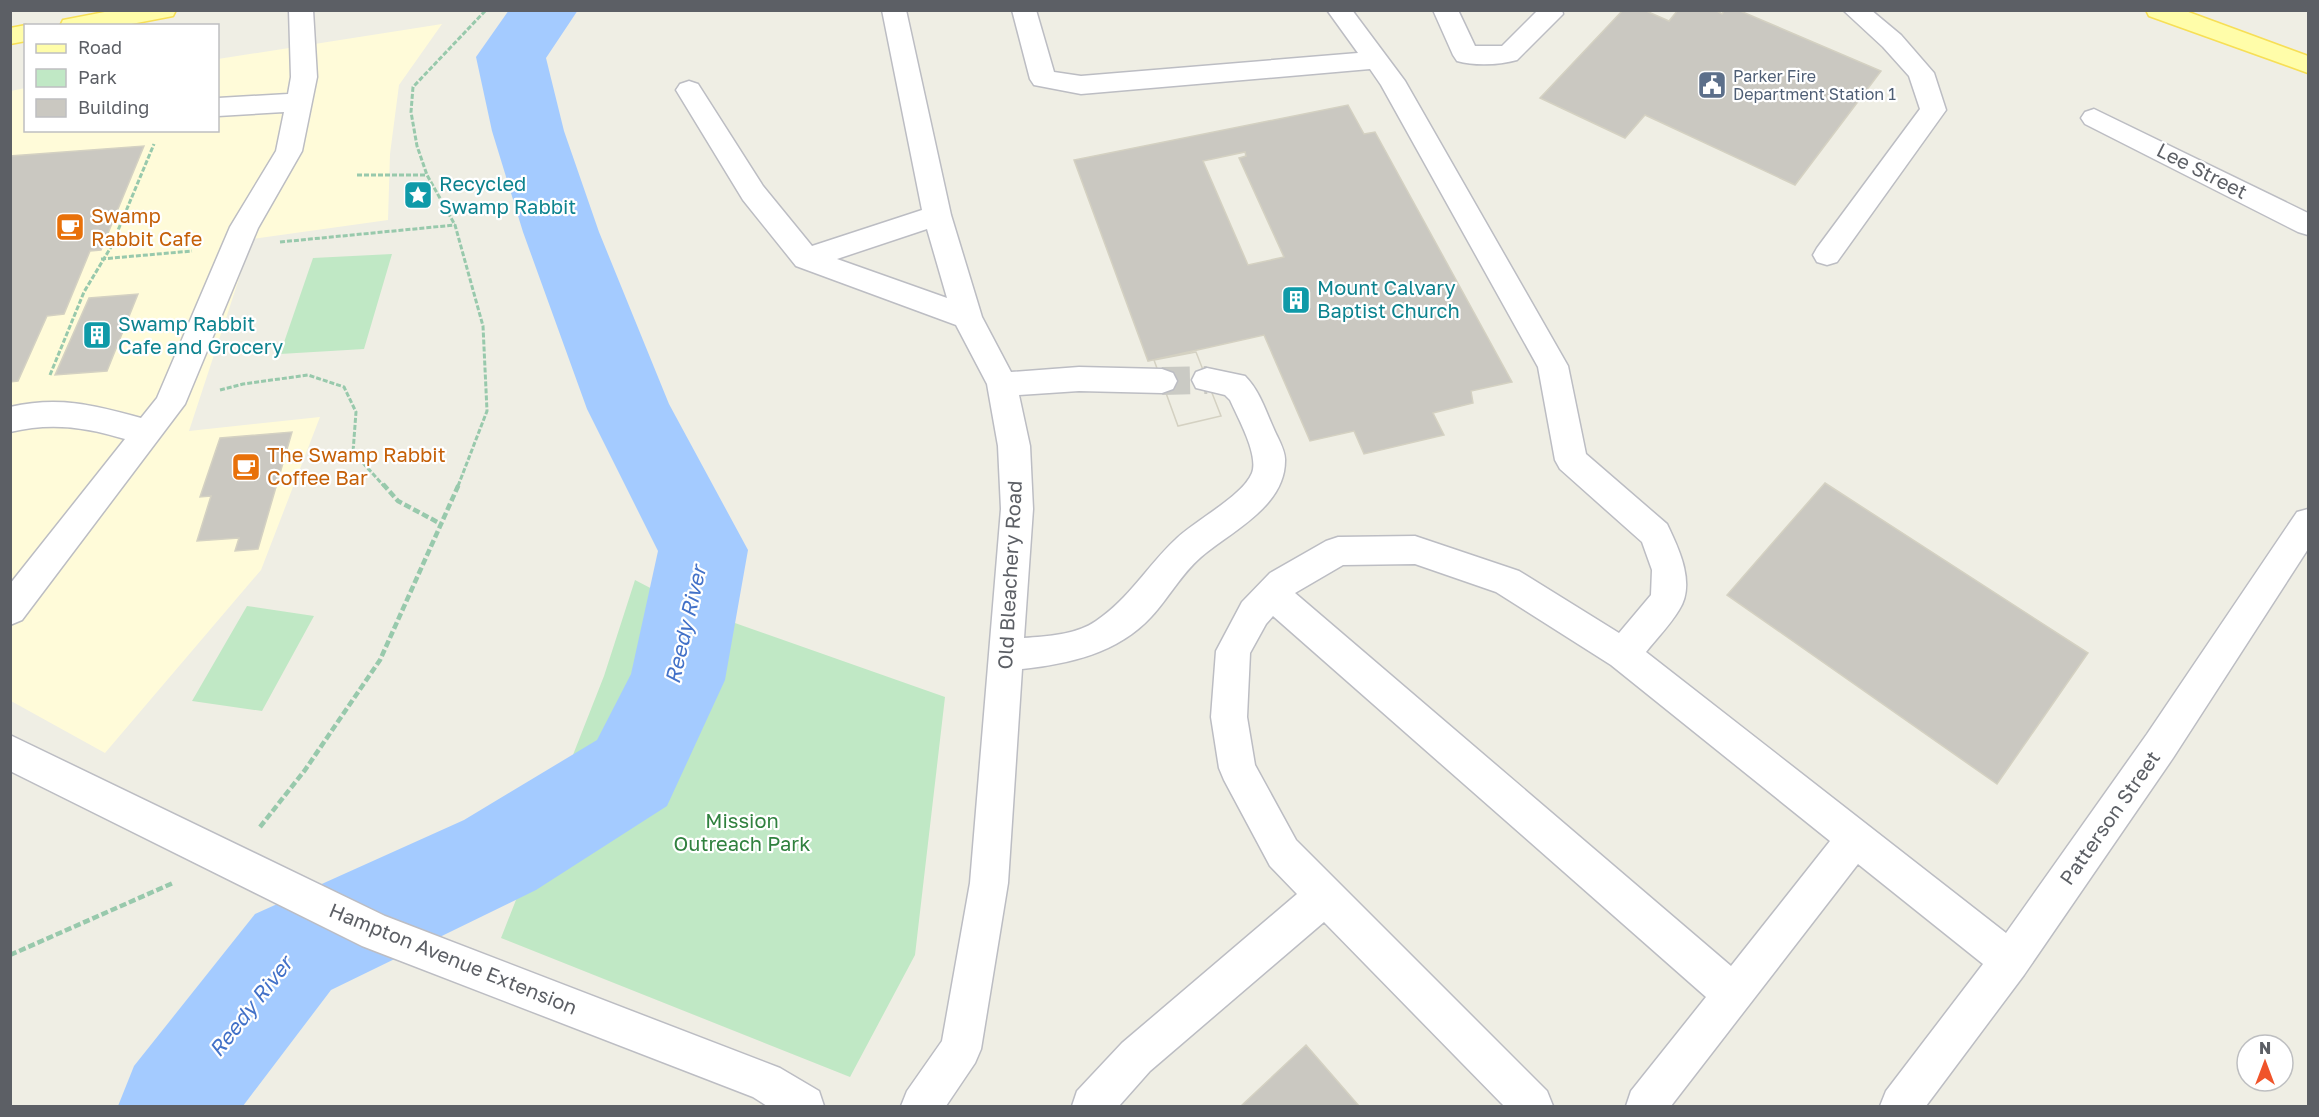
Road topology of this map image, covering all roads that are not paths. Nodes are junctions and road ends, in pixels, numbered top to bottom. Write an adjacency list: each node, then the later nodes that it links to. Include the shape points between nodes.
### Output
1 (164, 10): 10 (main road)
2 (301, 10): 14 (street, via 304,76)
3 (894, 10): 17 (street, Old Bleachery Road)
4 (1024, 10): 11 (street, via 1043,79 1081,85)
5 (1339, 10): 11 (street)
6 (1445, 10): 7 (street, via 1466,55 1508,54 1551,14)
7 (1550, 10)
8 (1855, 10): 19 (street, via 1892,41 1921,73 1933,110)
9 (2158, 10): 12 (main road)
10 (84, 24)
11 (1376, 60): 30 (street, via 1392,81 1552,366 1571,460 1655,534 1669,570 1667,600)
12 (2308, 65)
13 (689, 90): 20 (street, via 753,193)
14 (299, 102): 15 (street); 26 (street, via 289,151 244,227 170,404)
15 (219, 107)
16 (2094, 118): 18 (street, Lee Street)
17 (937, 215): 20 (street); 21 (street, Old Bleachery Road)
18 (2308, 225)
19 (1827, 255)
20 (806, 259): 21 (street)
21 (967, 317): 24 (street, Old Bleachery Road)
22 (1206, 380): 31 (street, via 1234,384 1243,393 1270,459 1267,479 1248,502 1187,549 1138,608 1105,634 1059,650)
23 (1162, 381): 24 (street, via 1079,379)
24 (1002, 384): 31 (street, Old Bleachery Road, via 1014,446 1017,509)
25 (22, 417): 26 (street, via 81,414)
26 (148, 433): 29 (street)
27 (2308, 522): 35 (street, Patterson Street, via 2160,746)
28 (1272, 594): 30 (street, via 1338,551 1415,550 1507,580); 34 (street, via 1254,613 1233,651 1228,717 1235,758 1283,854); 36 (street)
29 (15, 596)
30 (1623, 654): 33 (street)
31 (1006, 655): 38 (street, Old Bleachery Road, via 990,883 961,1049)
32 (10, 752): 37 (street, Hampton Avenue Extension, via 376,932 766,1082)
33 (1855, 838): 35 (street); 36 (street)
34 (1325, 896): 39 (street, via 1136,1057); 40 (street)
35 (2010, 961): 42 (street, Patterson Street)
36 (1732, 994): 41 (street)
37 (804, 1107)
38 (922, 1107)
39 (1092, 1107)
40 (1532, 1107)
41 (1646, 1107)
42 (1901, 1107)

